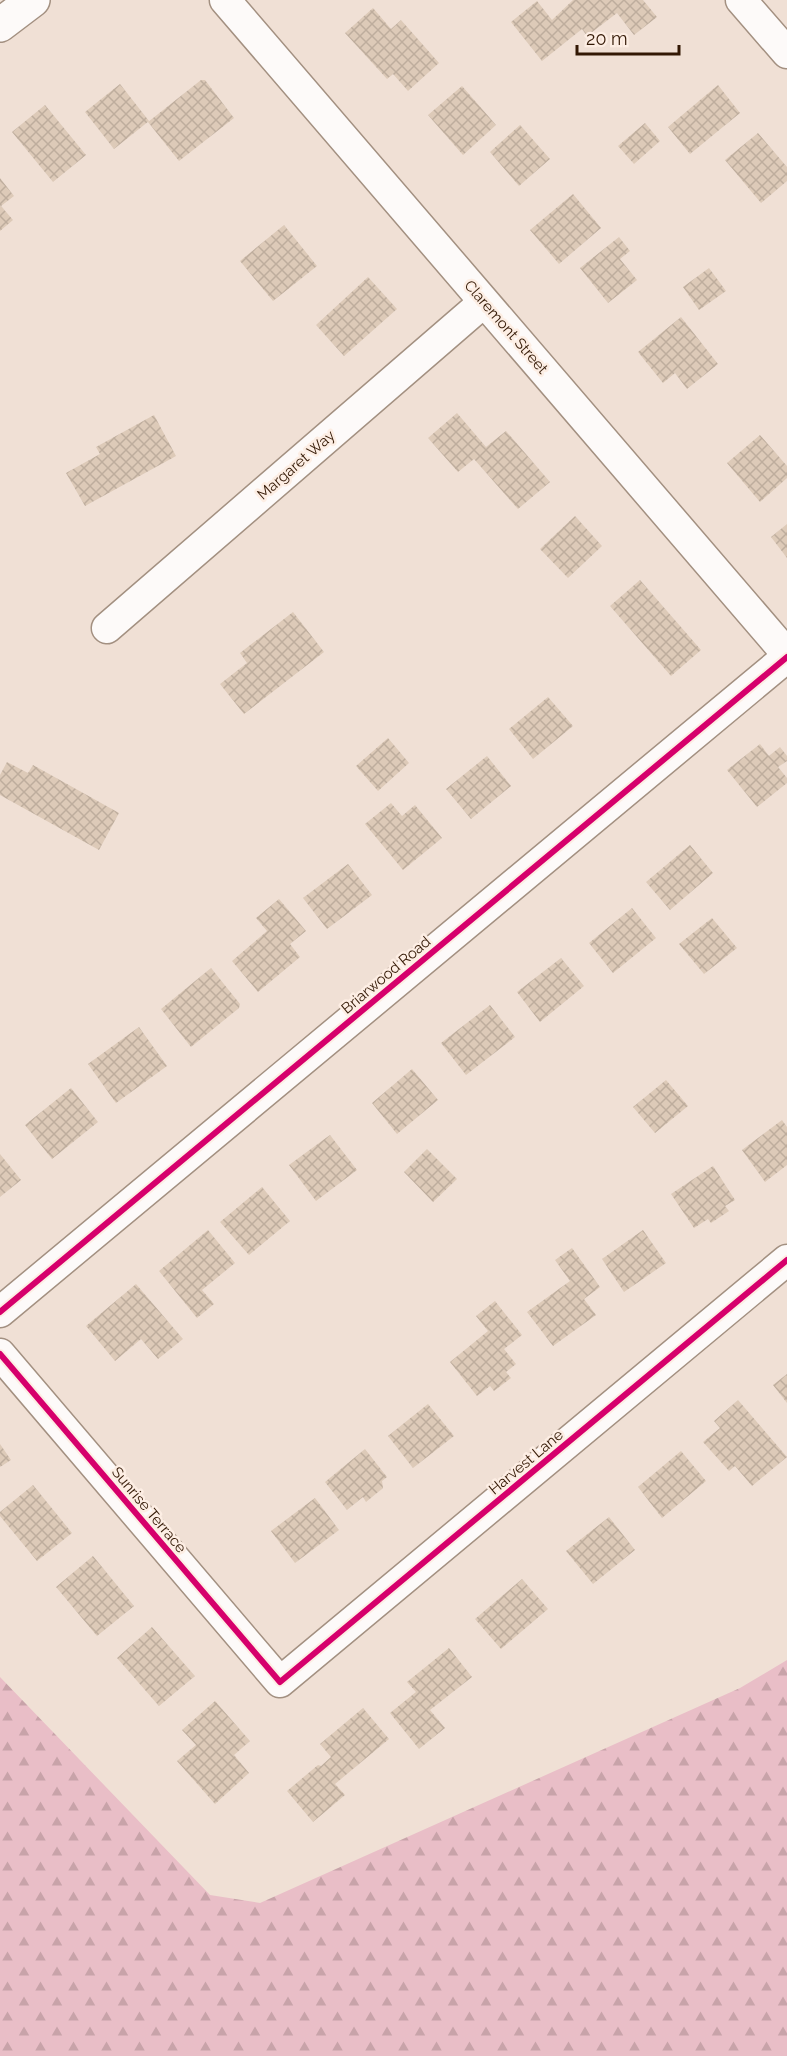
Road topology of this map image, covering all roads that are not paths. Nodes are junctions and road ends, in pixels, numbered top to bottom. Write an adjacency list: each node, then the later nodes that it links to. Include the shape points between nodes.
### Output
1 (33, 0): 4 (main road)
2 (225, 0): 6 (street, Claremont Street)
3 (741, 0): 5 (street)
4 (0, 25)
5 (787, 53)
6 (484, 302): 7 (street, Margaret Way); 8 (street, Claremont Street)
7 (107, 628)
8 (787, 655): 10 (street, Briarwood Road)
9 (787, 1260): 12 (street, Harvest Lane)
10 (0, 1312)
11 (0, 1354): 12 (street, Sunrise Terrace)
12 (280, 1682)

